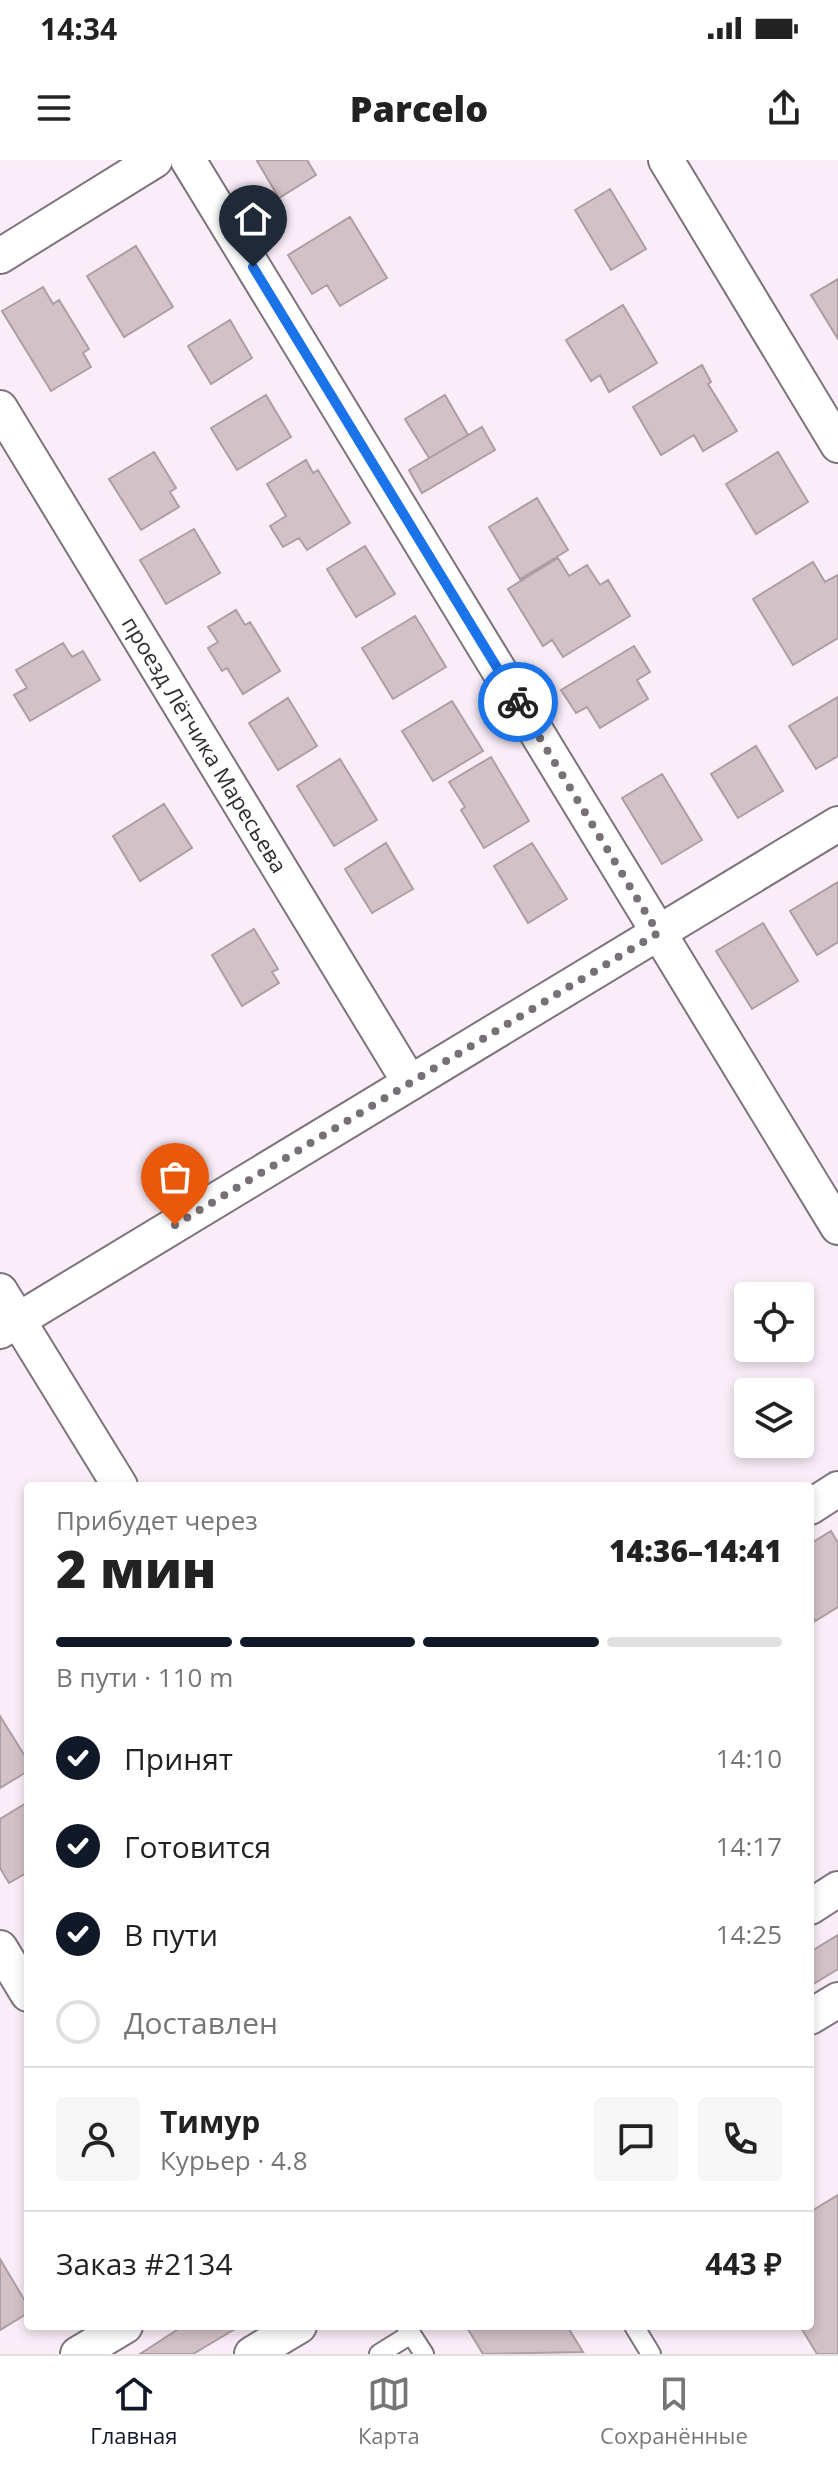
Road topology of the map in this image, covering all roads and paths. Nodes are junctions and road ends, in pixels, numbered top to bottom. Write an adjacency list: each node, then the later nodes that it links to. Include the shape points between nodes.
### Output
1 (155, 160): 4 (street)
2 (188, 160): 8 (street)
3 (666, 160): 6 (street)
4 (0, 256)
5 (0, 408): 9 (street, проезд Лётчика Маресьева)
6 (838, 445)
7 (838, 824): 8 (street)
8 (658, 933): 9 (street); 10 (street)
9 (410, 1083): 12 (street)
10 (838, 1227)
11 (0, 1291): 12 (street)
12 (9, 1326): 13 (street)
13 (117, 1482)
14 (838, 1489): 15 (street)
15 (814, 1504)
16 (838, 1889): 17 (street)
17 (814, 1904)
18 (0, 1948): 19 (street)
19 (24, 1987)
20 (838, 2000): 21 (street)
21 (814, 2015)
22 (118, 2330): 26 (street)
23 (292, 2330): 27 (street)
24 (409, 2330): 28 (lane); 29 (lane)
25 (636, 2330): 30 (lane)
26 (78, 2354)
27 (252, 2354)
28 (379, 2354)
29 (424, 2354)
30 (651, 2354)

